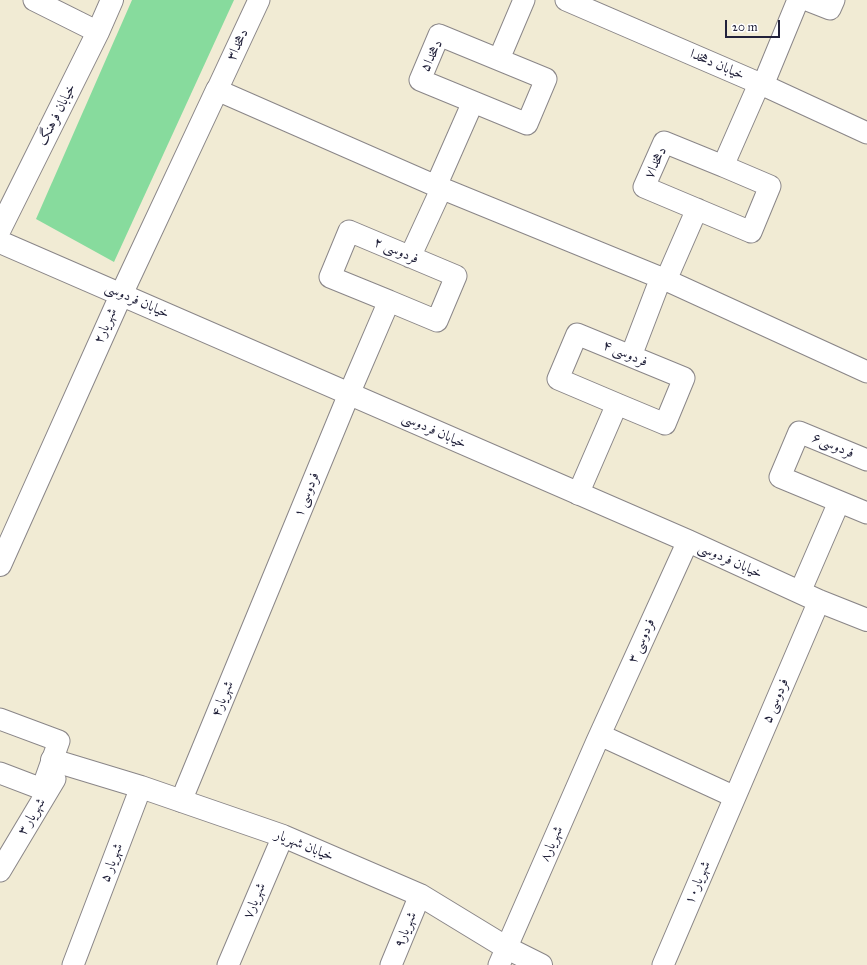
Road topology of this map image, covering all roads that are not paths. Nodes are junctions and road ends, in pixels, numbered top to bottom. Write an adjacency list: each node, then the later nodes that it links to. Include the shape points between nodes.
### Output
1 (34, 0): 9 (street)
2 (112, 0): 9 (street, خیابان فرهنگ)
3 (259, 0): 12 (street, دهخدا۳)
4 (524, 0): 10 (street)
5 (566, 0): 11 (street, خیابان دهخدا)
6 (798, 0): 11 (street)
7 (806, 0): 8 (street, via 830,9)
8 (834, 0)
9 (98, 32): 17 (street, خیابان فرهنگ)
10 (498, 59): 13 (street, دهخدا۵, via 546,79 527,124); 13 (street, دهخدا۵, via 439,35 420,80)
11 (761, 84): 14 (street, خیابان دهخدا); 15 (street)
12 (217, 90): 16 (street); 23 (street, شهریار۲)
13 (473, 102): 16 (street)
14 (867, 133)
15 (723, 166): 18 (street, دهخدا۷, via 770,186 751,232); 18 (street, دهخدا۷, via 664,142 644,187)
16 (437, 190): 21 (street); 22 (street)
17 (5, 207): 19 (street, خیابان فرهنگ)
18 (697, 209): 22 (street)
19 (0, 229)
20 (0, 242): 23 (street, خیابان فردوسی)
21 (410, 257): 24 (street, فردوسی ۲, via 456,276 437,321); 24 (street, فردوسی ۲, via 349,231 330,277)
22 (662, 284): 25 (street); 26 (street)
23 (121, 295): 27 (street, خیابان فردوسی); 34 (street, شهریار۲)
24 (389, 301): 27 (street)
25 (631, 356): 28 (street, فردوسی ۴, via 684,378 665,424); 28 (street, فردوسی ۴, via 577,334 558,379)
26 (867, 372)
27 (349, 394): 30 (street, خیابان فردوسی); 36 (street, فردوسی ۱)
28 (617, 404): 30 (street)
29 (865, 453): 31 (street, فردوسی۶, via 799,432 780,477)
30 (578, 494): 33 (street, خیابان فردوسی)
31 (839, 502): 32 (street, فردوسی۶); 35 (street)
32 (867, 513)
33 (688, 541): 35 (street, خیابان فردوسی); 39 (street, فردوسی ۳)
34 (0, 565)
35 (810, 596): 37 (street, خیابان فردوسی); 43 (street, فردوسی ۵)
36 (265, 597): 44 (street, شهریار۴)
37 (867, 620)
38 (0, 719): 40 (street, via 59,741)
39 (598, 738): 43 (street); 48 (street, شهریار۸)
40 (58, 762): 41 (street, via 42,789); 42 (street, خیابان شهریار); 46 (street, شهریار ۳)
41 (0, 773)
42 (141, 787): 44 (street, خیابان شهریار); 49 (street, شهریار ۵)
43 (734, 799): 53 (street, شهریار۱۰)
44 (181, 801): 45 (street, خیابان شهریار)
45 (283, 836): 47 (street, خیابان شهریار); 50 (street, شهریار۷)
46 (0, 870)
47 (420, 895): 48 (street, خیابان شهریار); 51 (street, شهریار۹)
48 (503, 956): 52 (street, خیابان شهریار)
49 (73, 965)
50 (228, 965)
51 (391, 965)
52 (541, 965)
53 (663, 965)

